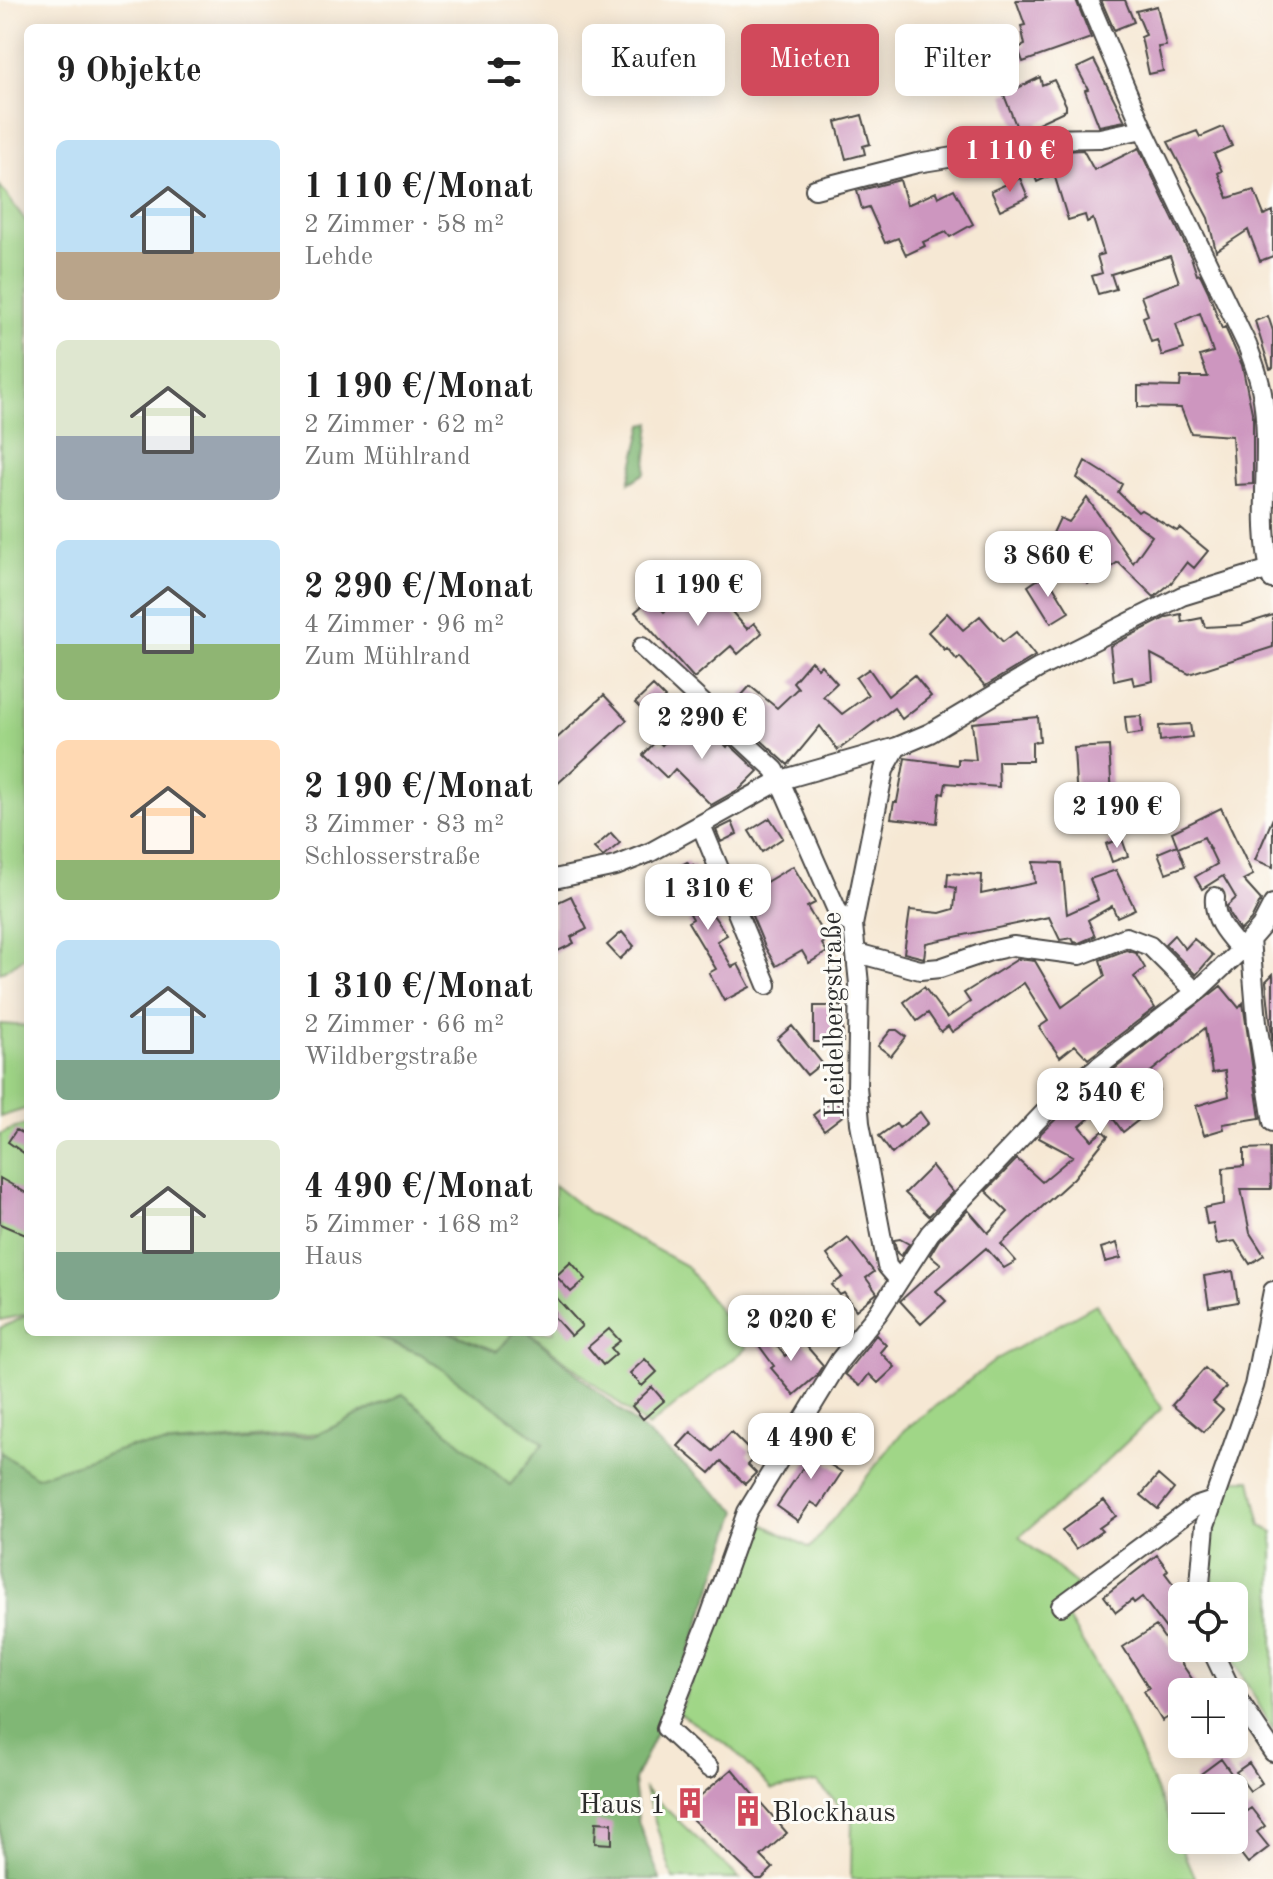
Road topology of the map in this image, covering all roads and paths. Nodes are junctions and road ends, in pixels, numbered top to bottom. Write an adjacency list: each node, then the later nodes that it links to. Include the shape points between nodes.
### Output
1 (1088, 0): 2 (street)
2 (1143, 129): 3 (street, via 1100,138 1041,139); 4 (street, via 1257,371 1265,427 1263,534)
3 (815, 189)
4 (1272, 575): 6 (street, via 1182,596)
5 (642, 647): 7 (street)
6 (897, 747): 7 (street); 12 (street, Heidelbergstraße, via 884,770)
7 (781, 780): 8 (street); 12 (street, via 836,908)
8 (701, 825): 9 (street, via 616,866); 15 (street)
9 (558, 878)
10 (1215, 897): 13 (street, via 1217,918)
11 (1273, 904): 13 (street)
12 (853, 925): 14 (street, Heidelbergstraße)
13 (1246, 945): 16 (street); 17 (street)
14 (857, 953): 16 (street, via 920,970 1013,946 1080,955 1126,937 1150,946); 18 (street, Heidelbergstraße, via 860,1123 887,1266)
15 (767, 985)
16 (1196, 992): 18 (street, via 1045,1112 930,1233)
17 (1273, 1122)
18 (899, 1280): 25 (street, via 840,1360 747,1512 666,1728)
19 (1273, 1291): 20 (street, via 1254,1386)
20 (1213, 1501): 21 (street, via 1205,1525); 22 (street, via 1195,1507)
21 (1200, 1582)
22 (1061, 1606)
23 (1248, 1715): 24 (street)
24 (1273, 1752)
25 (709, 1768)

